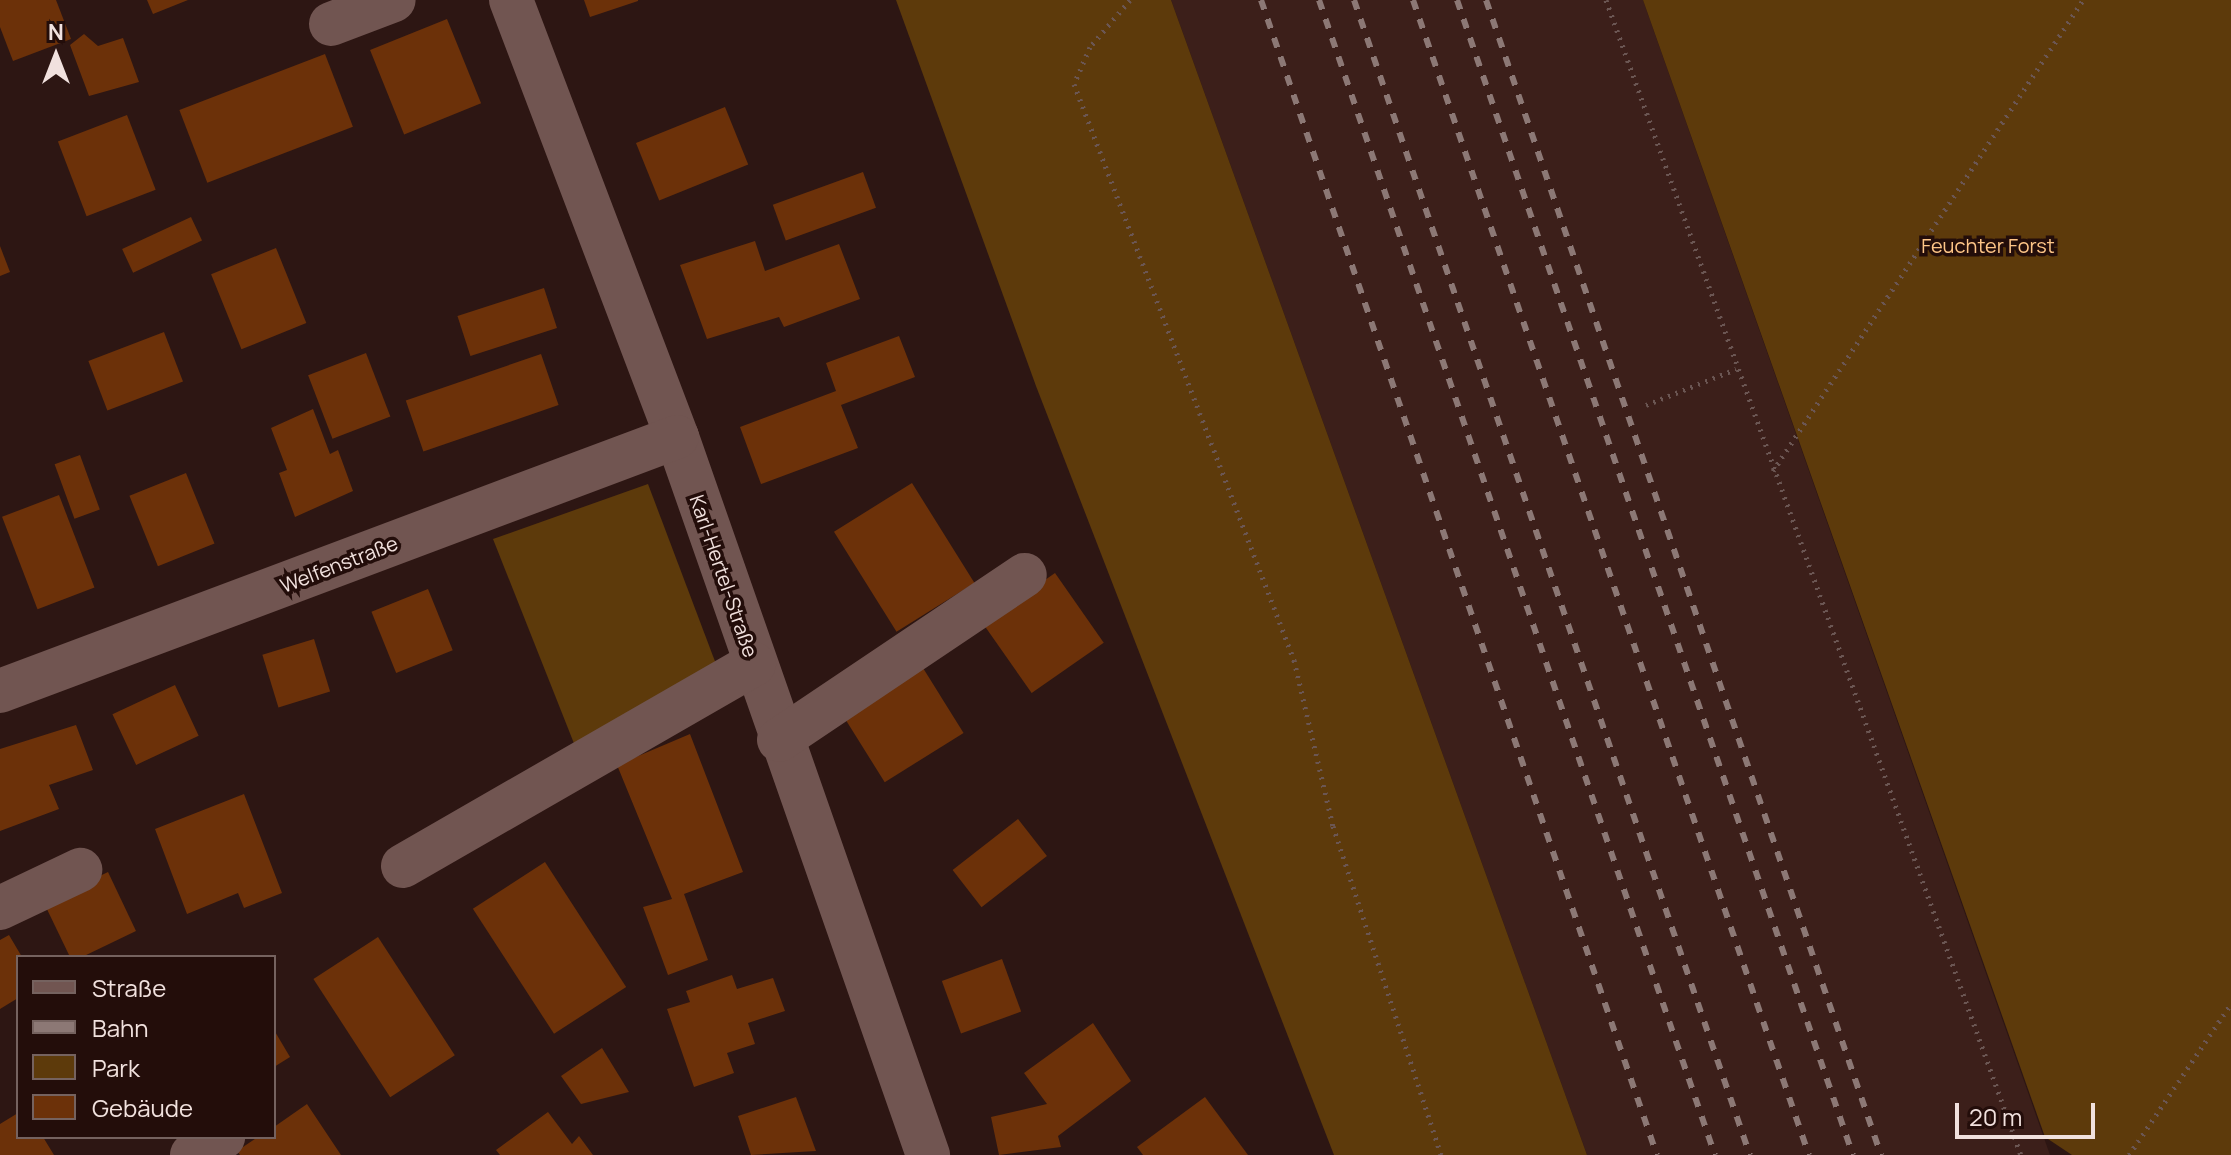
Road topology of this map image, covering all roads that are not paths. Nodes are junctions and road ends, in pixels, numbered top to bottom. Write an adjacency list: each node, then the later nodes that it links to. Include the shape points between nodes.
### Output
1 (394, 0): 3 (street)
2 (511, 0): 4 (street, Karl-Hertel-Straße)
3 (331, 24)
4 (677, 437): 6 (street, Karl-Hertel-Straße); 7 (street, Welfenstraße)
5 (1025, 575): 8 (street)
6 (754, 664): 8 (street, Karl-Hertel-Straße); 9 (street)
7 (0, 691)
8 (779, 740): 14 (street, Karl-Hertel-Straße)
9 (403, 866)
10 (80, 870): 11 (street)
11 (0, 908)
12 (220, 1139): 13 (street)
13 (192, 1155)
14 (928, 1155)

